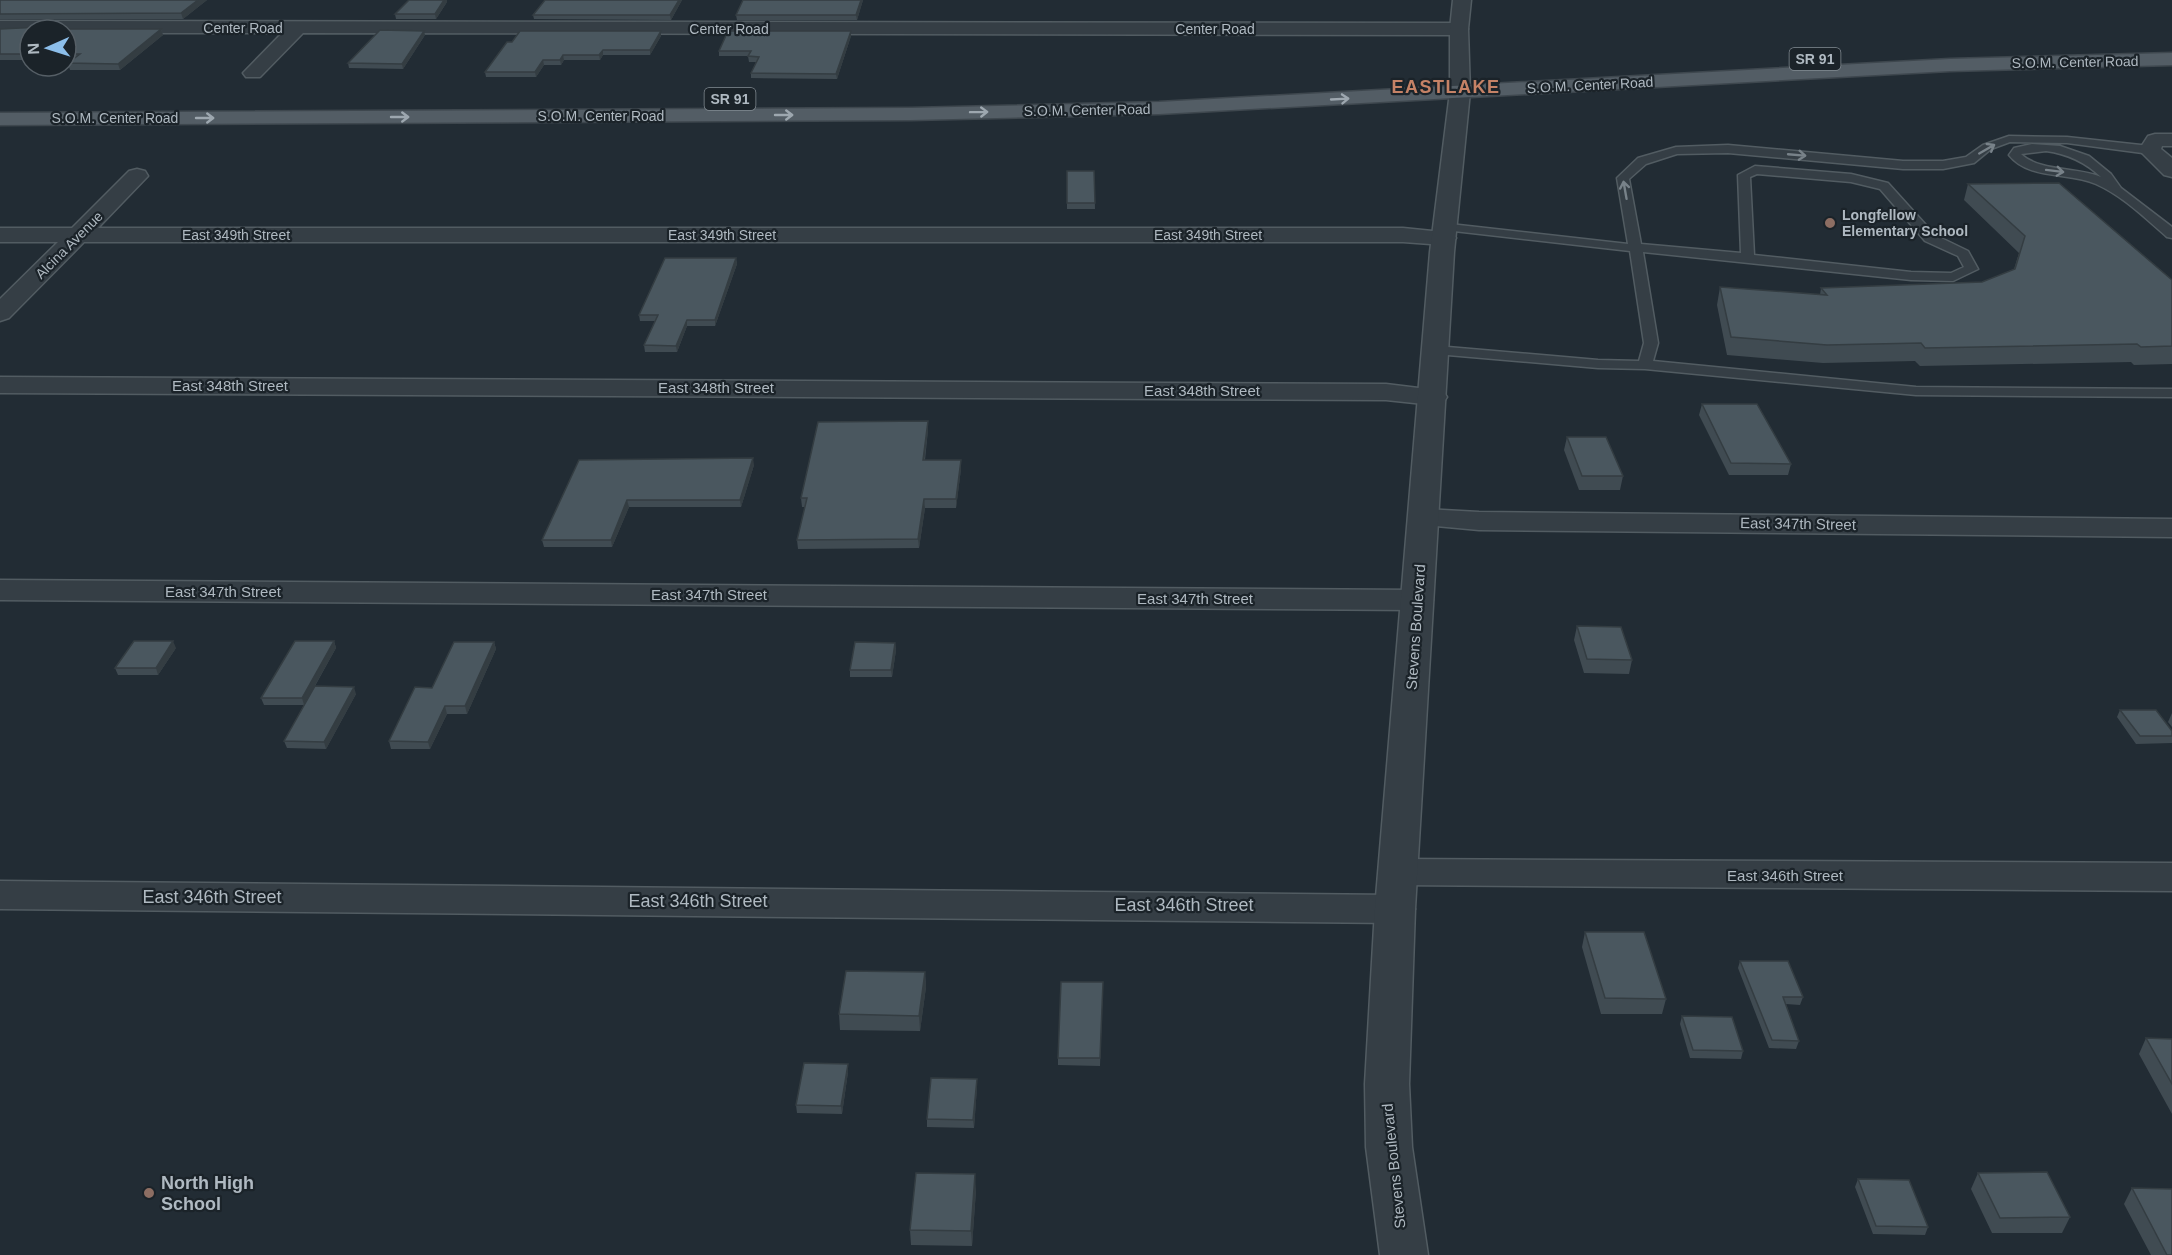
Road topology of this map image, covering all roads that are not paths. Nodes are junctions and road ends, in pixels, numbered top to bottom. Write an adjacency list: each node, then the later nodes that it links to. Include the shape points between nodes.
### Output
1 (1462, 0): 4 (street, Stevens Boulevard)
2 (0, 27): 3 (street, Center Road)
3 (297, 28): 4 (street, Center Road); 7 (street)
4 (1459, 29): 8 (street, Stevens Boulevard)
5 (2172, 45): 8 (main road, S.O.M. Center Road / SR 91, via 2090,46)
6 (2172, 59): 8 (main road, S.O.M. Center Road / SR 91)
7 (253, 74)
8 (1459, 85): 9 (main road, S.O.M. Center Road / SR 91, via 922,98); 10 (main road, S.O.M. Center Road / SR 91, one-way to 8, via 911,114 1159,108); 16 (street, Stevens Boulevard)
9 (0, 102)
10 (0, 119)
11 (2172, 140): 12 (street, via 2155,140)
12 (2150, 150): 13 (street); 20 (lane, one-way to 12, via 1623,178 1642,161 1676,151 1728,148 1903,165 1943,165 1970,160 1987,147 2009,139 2067,140)
13 (2172, 170)
14 (138, 176): 19 (street, Alcina Avenue)
15 (2115, 188): 15 (lane, one-way to 15, via 2107,175 2070,151 2031,147 2018,150 2015,155 2035,168 2075,173); 17 (lane)
16 (1444, 232): 19 (street, East 349th Street); 20 (lane); 23 (street, Stevens Boulevard)
17 (2172, 234)
18 (0, 235): 19 (street, East 349th Street)
19 (79, 235): 22 (street, Alcina Avenue)
20 (1636, 248): 21 (lane); 24 (lane, via 1651,344)
21 (1748, 257): 21 (lane, via 1911,276 1953,277 1971,269 1963,254 1930,238 1884,186 1851,178 1755,170 1744,175)
22 (0, 313)
23 (1436, 350): 24 (lane); 27 (street, Stevens Boulevard)
24 (1645, 365): 26 (lane, via 1916,391)
25 (0, 385): 27 (street, East 348th Street, via 1386,392)
26 (2172, 393)
27 (1433, 397): 28 (street, Stevens Boulevard)
28 (1425, 518): 29 (street, East 347th Street); 31 (street, Stevens Boulevard)
29 (2172, 528)
30 (0, 590): 31 (street, East 347th Street)
31 (1417, 600): 33 (street, Stevens Boulevard)
32 (2172, 877): 33 (street, East 346th Street)
33 (1397, 891): 34 (street, East 346th Street, via 1291,906); 35 (street, Stevens Boulevard, via 1387,1084 1389,1147)
34 (0, 895)
35 (1404, 1255)

